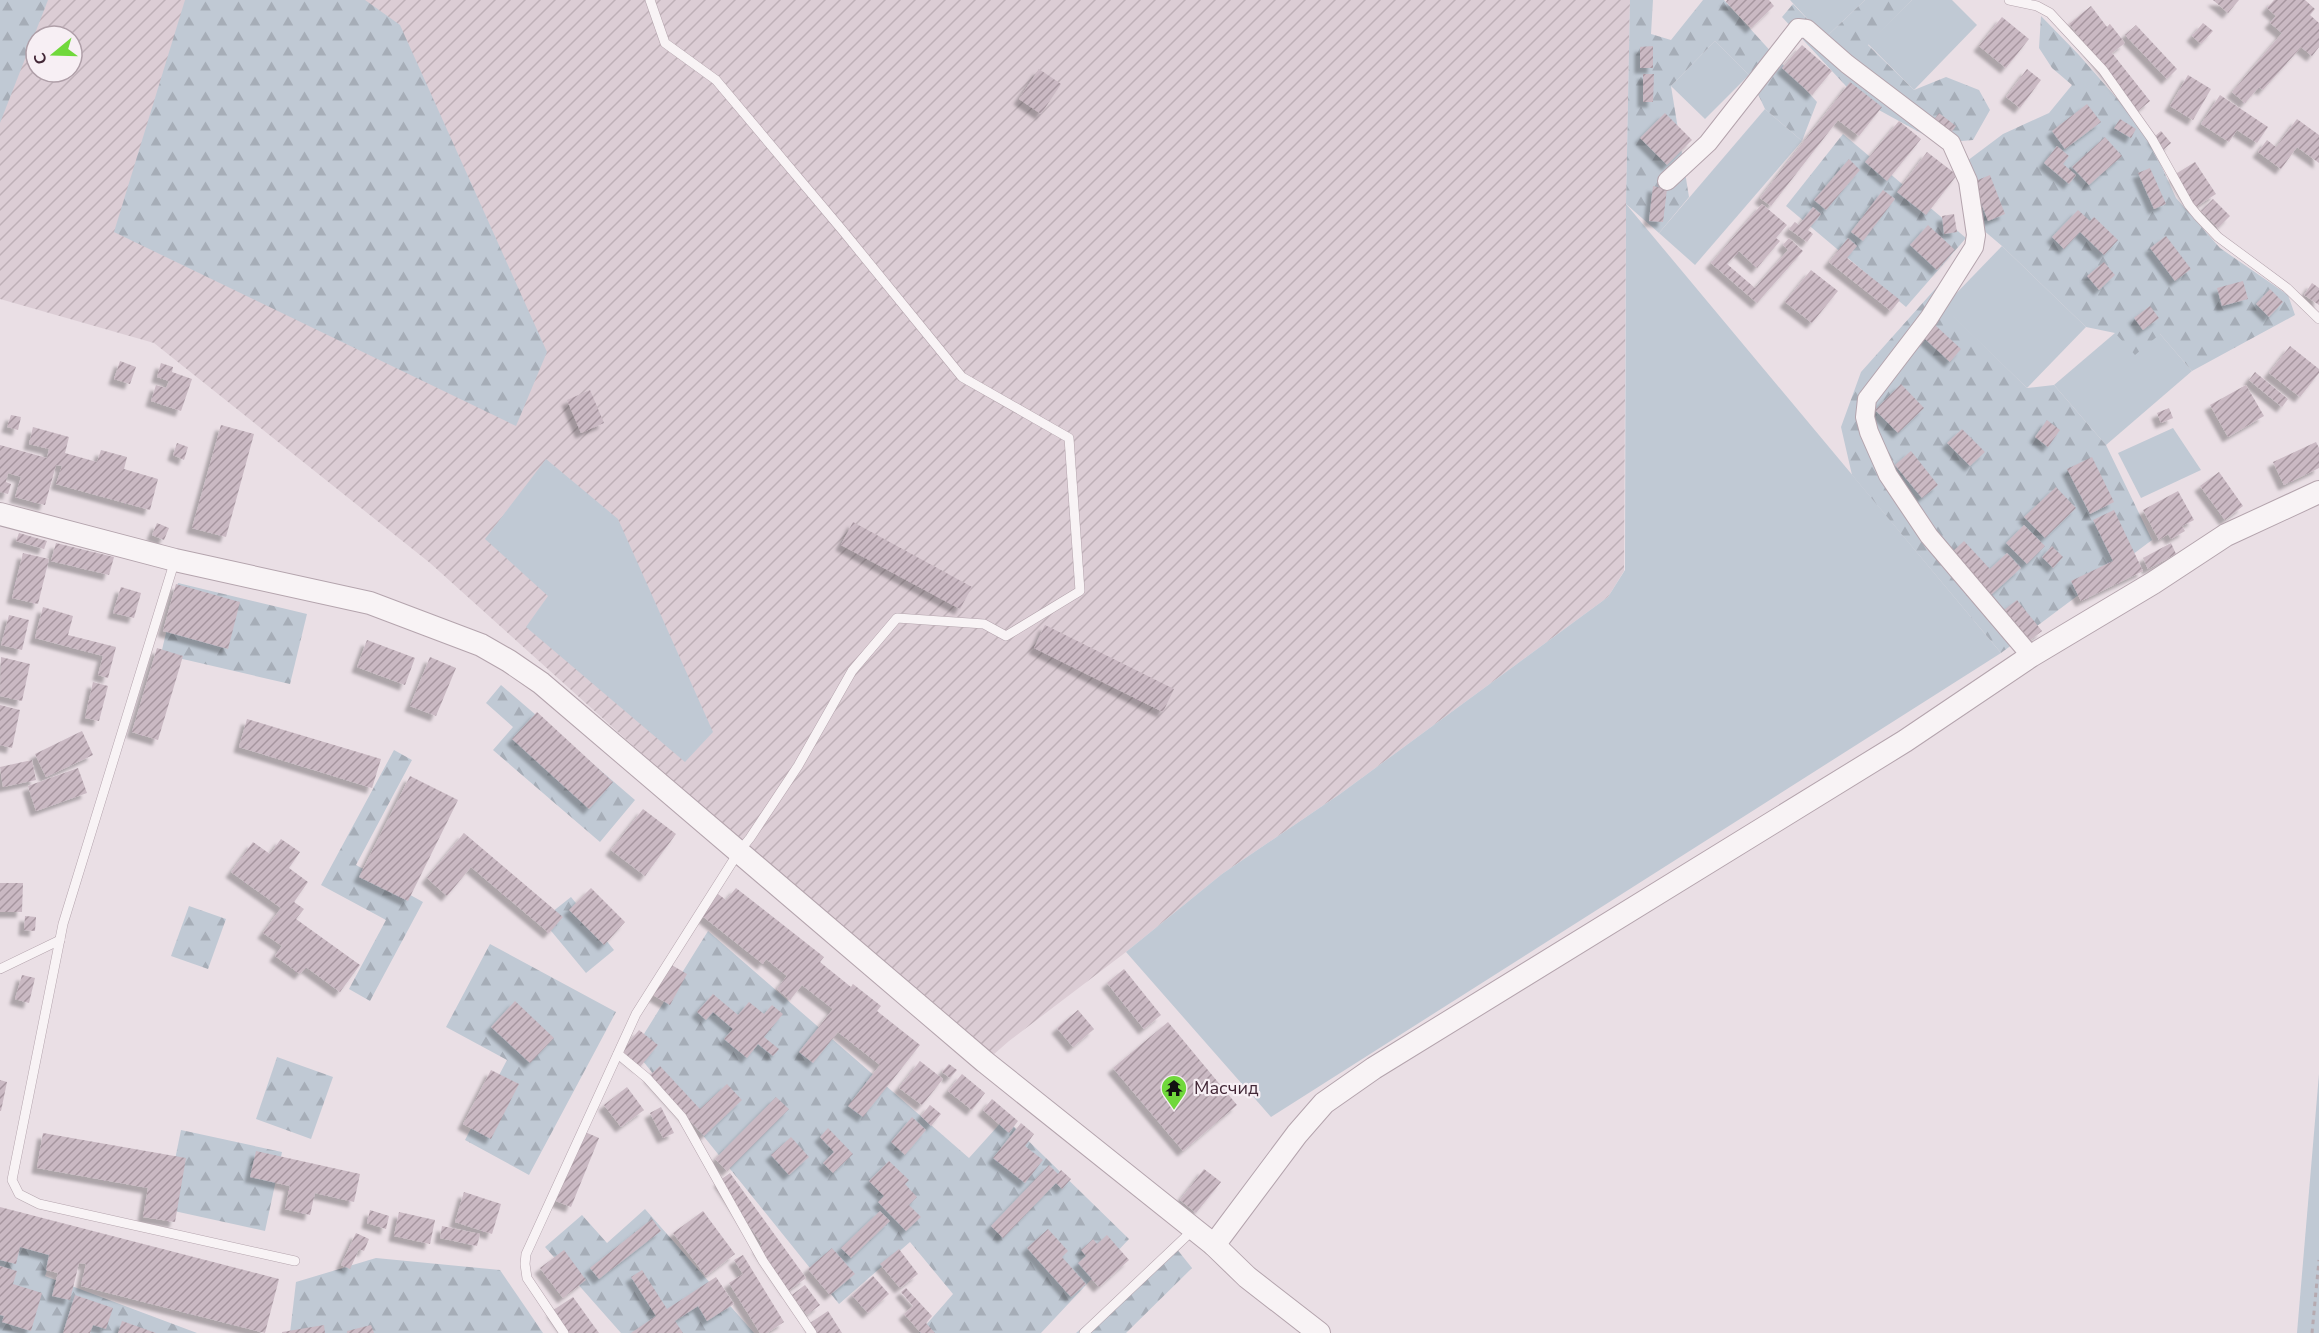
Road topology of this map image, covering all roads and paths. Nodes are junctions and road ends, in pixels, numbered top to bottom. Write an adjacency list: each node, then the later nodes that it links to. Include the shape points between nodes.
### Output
1 (650, 0): 9 (lane, via 664,43 716,80 962,377 1069,438 1080,591 1006,636 984,624 897,618 852,671 798,766)
2 (2009, 0): 4 (lane, via 2050,13 2103,70 2152,139 2198,216 2218,237 2287,288)
3 (1667, 181): 8 (street, via 1708,143 1798,27 1807,28 1847,64 1951,143 1968,181 1976,235 1974,247 1929,318 1867,399 1866,417 1888,475 1929,536)
4 (2319, 319)
5 (2319, 492): 8 (street, via 2226,535)
6 (0, 514): 7 (street)
7 (175, 560): 9 (street, via 370,603 481,645 541,683); 10 (lane)
8 (2031, 656): 14 (street, via 1905,741 1374,1068 1324,1103)
9 (738, 853): 12 (lane, via 636,1014); 13 (street, via 985,1062)
10 (60, 940): 11 (lane); 16 (lane, via 12,1180 19,1194 39,1204)
11 (0, 969)
12 (618, 1054): 17 (lane, via 526,1254 527,1278); 18 (lane, via 647,1078 682,1118 763,1261)
13 (1194, 1229): 14 (street); 19 (lane)
14 (1214, 1245): 20 (street, via 1246,1276)
15 (2319, 1260): 21 (path)
16 (295, 1261)
17 (564, 1333)
18 (812, 1333)
19 (1084, 1333)
20 (1319, 1333)
21 (2312, 1333)

